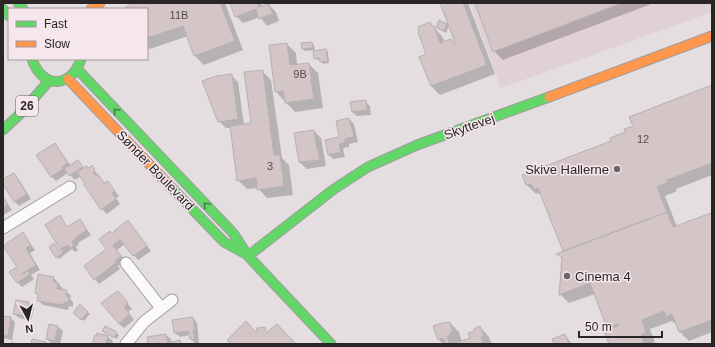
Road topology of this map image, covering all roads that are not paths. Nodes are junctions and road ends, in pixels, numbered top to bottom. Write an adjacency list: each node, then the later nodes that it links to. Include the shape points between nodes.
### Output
1 (712, 36): 12 (street, Skyttevej, via 417,145 368,167 334,189)
2 (32, 60): 6 (street, 26, via 36,76)
3 (81, 60): 4 (street)
4 (78, 70): 5 (street); 12 (street, Sønder Boulevard, one-way to 4, via 233,234)
5 (68, 79): 6 (street, 26); 12 (street, Sønder Boulevard, via 224,242)
6 (49, 80): 9 (street, 26)
7 (12, 109): 8 (street, 26)
8 (3, 120)
9 (3, 130)
10 (70, 187): 11 (street)
11 (3, 228)
12 (248, 256): 17 (street, Sønder Boulevard)
13 (126, 263): 15 (street)
14 (172, 300): 15 (street)
15 (161, 308): 16 (street, via 144,322)
16 (126, 344)
17 (331, 344)

